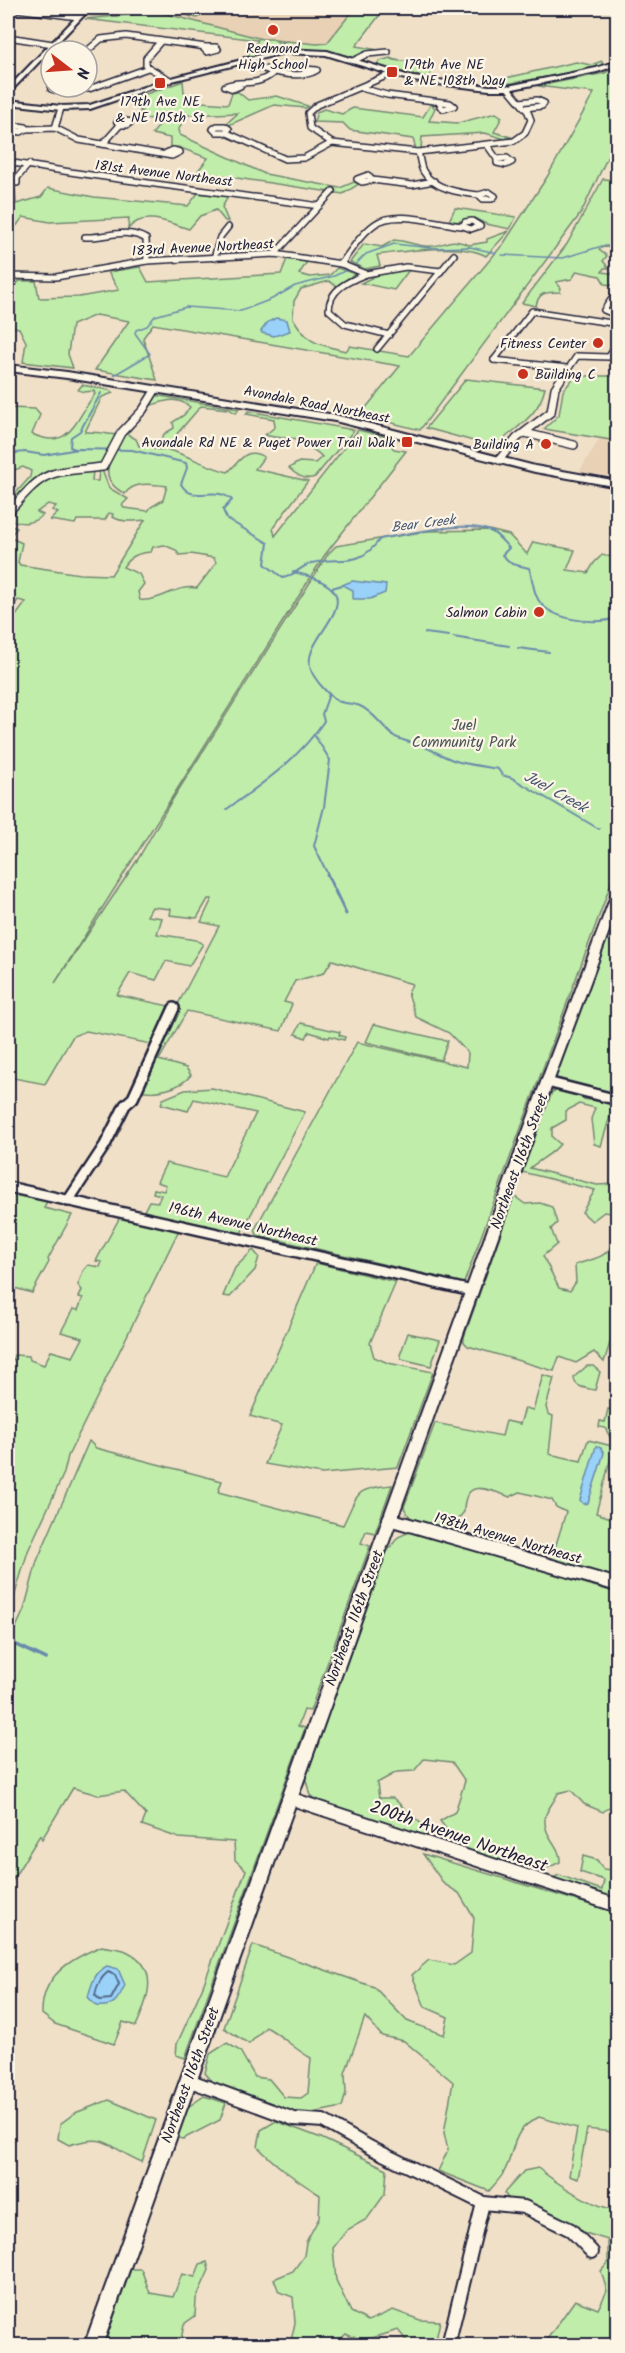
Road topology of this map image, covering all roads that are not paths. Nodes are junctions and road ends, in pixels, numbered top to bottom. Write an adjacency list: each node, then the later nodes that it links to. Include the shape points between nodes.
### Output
1 (8, 8): 3 (street)
2 (87, 8): 3 (street)
3 (78, 17): 5 (street)
4 (8, 38): 8 (street)
5 (58, 39)
6 (99, 40): 7 (street, via 113,37)
7 (161, 41): 9 (street); 15 (street, via 146,58)
8 (39, 42)
9 (206, 47)
10 (39, 59): 24 (street)
11 (245, 60): 12 (street, via 297,51 327,53); 17 (street); 19 (street)
12 (353, 61): 14 (street); 14 (street, via 389,53)
13 (618, 63): 23 (street)
14 (365, 65): 18 (street)
15 (148, 68): 19 (street); 20 (street)
16 (305, 72): 17 (street)
17 (272, 74): 21 (street, via 264,81)
18 (391, 74): 22 (street); 23 (street, via 422,81)
19 (170, 80): 28 (street, via 105,103)
20 (99, 86)
21 (240, 86)
22 (360, 88): 27 (street); 34 (street, via 317,105 308,113 310,127)
23 (508, 88): 26 (street)
24 (8, 91)
25 (8, 102): 28 (street)
26 (520, 102): 29 (street); 29 (street, via 544,103)
27 (441, 104)
28 (61, 108): 31 (street)
29 (525, 108): 36 (street, via 531,120 525,133 514,141)
30 (120, 125): 35 (street)
31 (55, 128): 32 (street); 35 (street, via 79,140)
32 (27, 129)
33 (225, 132): 34 (street, via 278,157 304,158)
34 (332, 143): 37 (street)
35 (103, 144): 38 (street)
36 (487, 145): 37 (street); 39 (street)
37 (418, 152): 43 (street, via 423,170)
38 (166, 153)
39 (497, 159)
40 (8, 162): 41 (street, 181st Avenue Northeast)
41 (29, 164): 44 (street); 47 (street, 181st Avenue Northeast, via 108,179)
42 (372, 180): 43 (street, via 412,185)
43 (434, 181): 46 (street)
44 (17, 183)
45 (333, 191): 47 (street)
46 (479, 195)
47 (319, 206): 53 (street)
48 (463, 226): 57 (street, via 387,219 376,222)
49 (228, 227): 55 (street, via 220,237)
50 (12, 233): 52 (street)
51 (85, 237): 56 (street, via 126,232 143,236)
52 (8, 239)
53 (275, 254): 55 (street, 183rd Avenue Northeast); 57 (street, 183rd Avenue Northeast)
54 (454, 255): 58 (street)
55 (214, 258): 56 (street, 183rd Avenue Northeast)
56 (147, 261): 60 (street, 183rd Avenue Northeast, via 56,277)
57 (341, 264): 59 (street, 183rd Avenue Northeast)
58 (441, 271): 59 (street, via 406,267); 64 (street)
59 (366, 274): 64 (street, via 339,289 329,301 329,310 342,322)
60 (8, 276)
61 (618, 290): 62 (street, via 604,310)
62 (618, 316)
63 (618, 324): 68 (street, via 532,311 494,360)
64 (389, 335): 66 (street)
65 (618, 348): 68 (street, via 609,357 577,356)
66 (377, 349)
67 (8, 368): 69 (main road, Avondale Road Northeast)
68 (567, 368): 70 (street, via 555,388 551,412)
69 (156, 389): 72 (main road, Avondale Road Northeast, via 361,423); 74 (street, via 143,410 121,432 104,466 48,474)
70 (525, 433): 71 (street); 72 (street)
71 (574, 445)
72 (499, 460): 73 (main road, Avondale Road Northeast)
73 (618, 484)
74 (8, 513)
75 (618, 891): 77 (street, Northeast 116th Street)
76 (174, 1008): 80 (street, via 133,1098 125,1105 105,1145)
77 (547, 1082): 78 (street); 81 (street, Northeast 116th Street)
78 (618, 1100)
79 (8, 1187): 80 (street, 196th Avenue Northeast)
80 (68, 1201): 81 (street, 196th Avenue Northeast)
81 (472, 1291): 82 (street, Northeast 116th Street)
82 (389, 1519): 83 (street, 198th Avenue Northeast); 84 (street, Northeast 116th Street)
83 (618, 1585)
84 (289, 1798): 85 (street, 200th Avenue Northeast); 86 (street, Northeast 116th Street)
85 (618, 1906)
86 (188, 2080): 87 (street, via 294,2119 323,2121); 90 (street, Northeast 116th Street)
87 (483, 2203): 88 (street, via 524,2207 571,2230); 89 (street)
88 (592, 2252)
89 (450, 2337)
90 (93, 2346)

